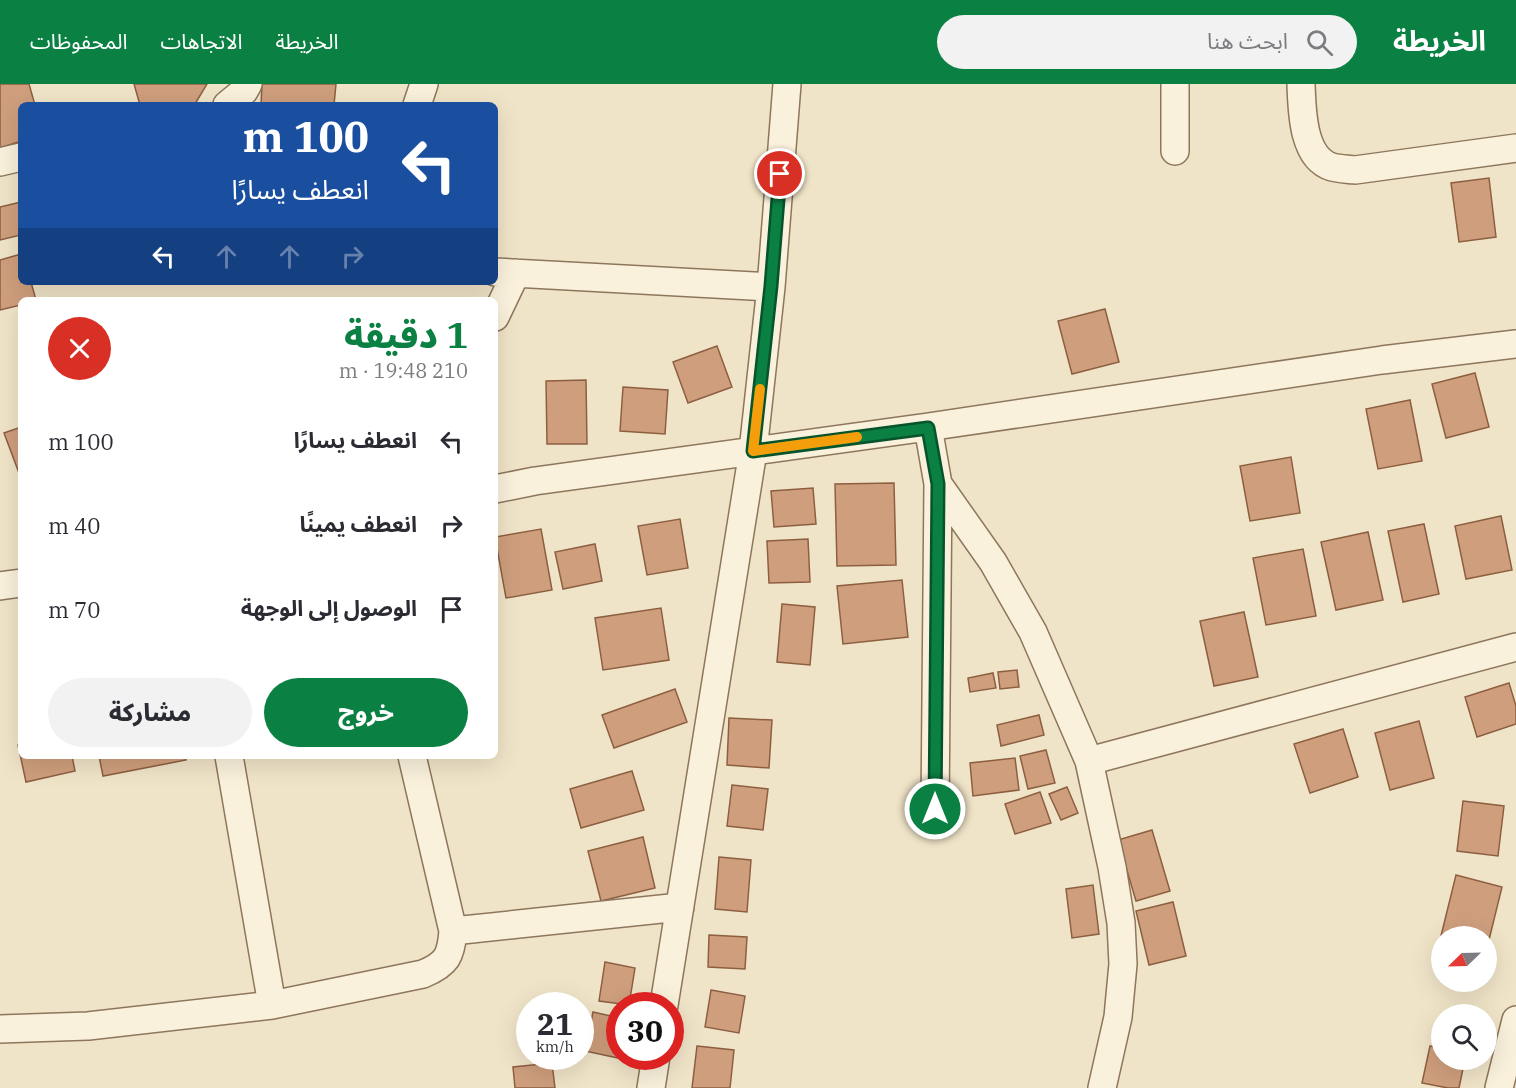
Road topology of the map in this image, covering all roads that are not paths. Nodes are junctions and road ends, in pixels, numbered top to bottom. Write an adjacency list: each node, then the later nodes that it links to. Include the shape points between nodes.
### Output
1 (248, 84): 6 (street)
2 (424, 84): 7 (street)
3 (787, 84): 13 (street)
4 (1175, 84): 9 (street)
5 (1301, 84): 8 (street, via 1303,126 1315,155 1330,166 1356,170)
6 (231, 102)
7 (418, 102)
8 (1516, 148)
9 (1175, 151)
10 (18, 158): 11 (street)
11 (0, 162)
12 (505, 272): 13 (street); 14 (street)
13 (771, 286): 17 (street)
14 (498, 304)
15 (1516, 344): 16 (street, via 1382,360)
16 (928, 428): 17 (street); 18 (street)
17 (753, 451): 19 (street); 25 (street)
18 (938, 484): 23 (street, via 993,562 1033,632); 24 (street)
19 (498, 489)
20 (1516, 647): 23 (street)
21 (230, 759): 28 (street)
22 (413, 759): 26 (street)
23 (1089, 761): 33 (street, via 1112,867 1123,964 1118,1017)
24 (935, 809)
25 (680, 907): 26 (street); 27 (street)
26 (453, 931): 28 (street, via 445,961 423,974)
27 (666, 992)
28 (272, 1005): 30 (street, via 88,1026)
29 (1516, 1020): 34 (street)
30 (0, 1029)
31 (654, 1070): 32 (street)
32 (651, 1088)
33 (1102, 1088)
34 (1499, 1088)

